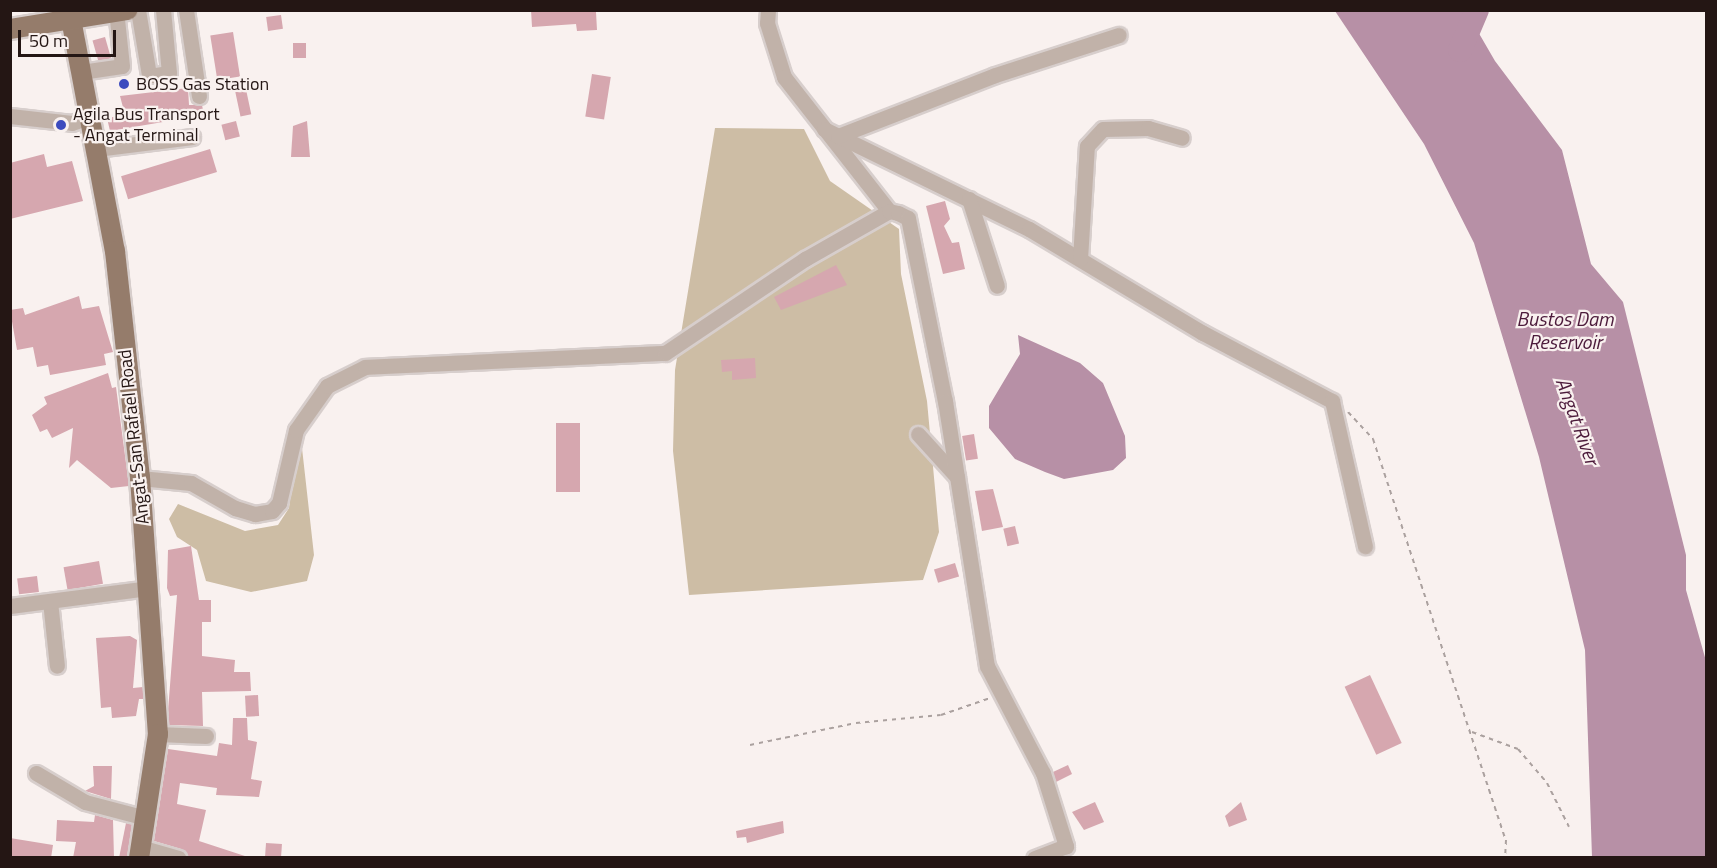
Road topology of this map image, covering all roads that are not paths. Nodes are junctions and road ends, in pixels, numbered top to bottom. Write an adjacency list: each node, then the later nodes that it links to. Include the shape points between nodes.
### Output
1 (138, 10): 2 (street, via 149,75 156,75 169,73)
2 (163, 10)
3 (186, 10): 10 (street)
4 (768, 10): 13 (street, via 767,23 784,77)
5 (120, 11): 6 (main road); 9 (street, via 122,66)
6 (70, 15): 7 (main road); 9 (main road, Angat-San Rafael Road)
7 (10, 29)
8 (1119, 35): 14 (street, via 995,75)
9 (81, 72): 12 (main road, Angat-San Rafael Road)
10 (198, 96)
11 (10, 116): 12 (street, via 72,123)
12 (89, 117): 17 (main road, Angat-San Rafael Road)
13 (824, 129): 14 (street); 19 (street)
14 (838, 136): 18 (street)
15 (192, 137): 17 (street)
16 (1182, 138): 20 (street, via 1148,128 1103,129 1087,146)
17 (96, 149): 24 (main road, Angat-San Rafael Road, via 116,251)
18 (969, 199): 20 (street); 21 (street)
19 (889, 212): 23 (street, via 908,218); 24 (street, via 735,302 693,339 665,353 365,367 327,386 296,430 272,512 255,514 235,507 191,483)
20 (1080, 259): 25 (street, via 1332,401)
21 (997, 286)
22 (918, 434): 23 (street)
23 (957, 477): 36 (street, via 987,666 1043,773 1066,846)
24 (140, 478): 26 (main road, Angat-San Rafael Road)
25 (1365, 546)
26 (148, 588): 27 (street); 30 (main road, Angat-San Rafael Road)
27 (50, 601): 28 (street); 29 (street)
28 (10, 606)
29 (57, 666)
30 (158, 734): 31 (street); 33 (main road, Angat-San Rafael Road)
31 (206, 736)
32 (36, 773): 33 (street, via 85,802)
33 (146, 818): 34 (main road, Angat-San Rafael Road)
34 (139, 852): 35 (street)
35 (178, 858)
36 (1034, 858)

